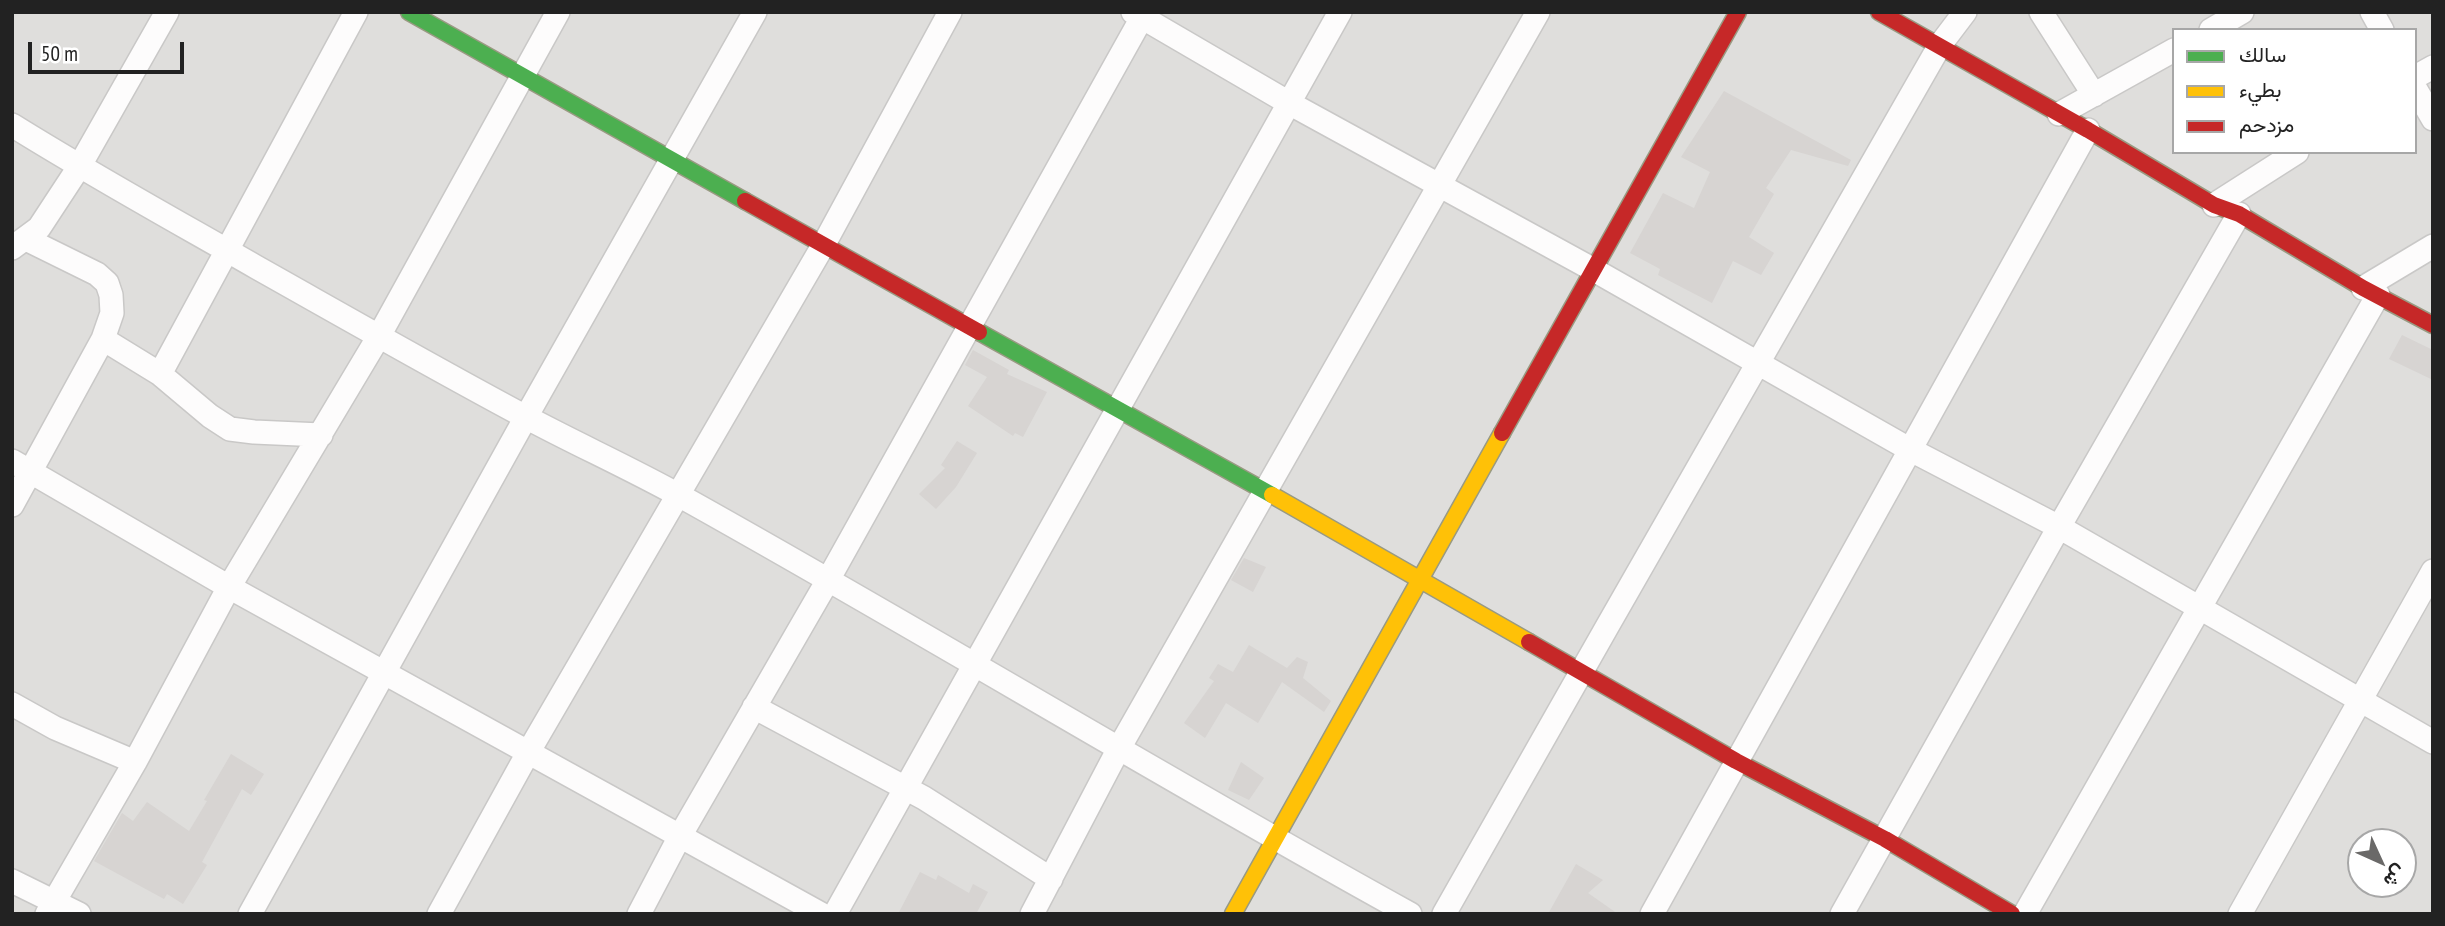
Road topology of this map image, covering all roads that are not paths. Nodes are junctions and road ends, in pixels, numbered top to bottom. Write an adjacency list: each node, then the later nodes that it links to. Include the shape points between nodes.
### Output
1 (167, 12): 32 (street)
2 (356, 12): 39 (street)
3 (409, 12): 22 (street)
4 (558, 12): 22 (street)
5 (755, 12): 31 (street)
6 (950, 12): 37 (street)
7 (1340, 12): 25 (street)
8 (1538, 12): 33 (street)
9 (1738, 12): 40 (street)
10 (1879, 12): 18 (street)
11 (1965, 12): 18 (street)
12 (2041, 12): 24 (street)
13 (2242, 12): 16 (street)
14 (2372, 12): 17 (street)
15 (1140, 14): 25 (street); 43 (street)
16 (2214, 28)
17 (2381, 28)
18 (1940, 45): 26 (street); 46 (street)
19 (2172, 51): 24 (street)
20 (2433, 67): 21 (street)
21 (2417, 75)
22 (522, 77): 31 (street); 44 (street)
23 (2417, 91): 27 (street)
24 (2094, 95): 26 (street)
25 (1289, 103): 33 (street); 48 (street)
26 (2059, 114): 29 (street)
27 (2433, 119)
28 (12, 125): 32 (street)
29 (2088, 130): 34 (street); 51 (street)
30 (2294, 154): 34 (street)
31 (672, 161): 37 (street); 49 (street)
32 (79, 167): 36 (street, via 38,228); 39 (street)
33 (1440, 188): 40 (street); 53 (street)
34 (2214, 205): 35 (street)
35 (2239, 214): 41 (street); 56 (street)
36 (19, 243): 45 (street, via 97,274 107,283 113,313)
37 (824, 244): 43 (street); 54 (street)
38 (2433, 246): 41 (street)
39 (228, 251): 44 (street); 47 (street)
40 (1594, 270): 46 (street); 59 (street)
41 (2370, 291): 42 (street); 61 (street)
42 (2433, 325)
43 (969, 326): 48 (street); 58 (street)
44 (379, 337): 49 (street); 50 (street)
45 (103, 339): 47 (street); 52 (street)
46 (1760, 364): 51 (street); 64 (street)
47 (160, 374): 50 (street, via 230,429)
48 (1116, 411): 53 (street); 62 (street)
49 (526, 417): 54 (street); 63 (street)
50 (321, 435): 60 (street)
51 (1909, 449): 56 (street); 71 (street)
52 (21, 466): 55 (street); 60 (street)
53 (1264, 491): 59 (street); 69 (street)
54 (677, 495): 58 (street); 70 (street)
55 (12, 505)
56 (2059, 527): 61 (street); 75 (street)
57 (2433, 571): 65 (street)
58 (828, 580): 62 (street); 67 (street)
59 (1419, 582): 64 (street); 76 (street)
60 (229, 587): 63 (street); 72 (street)
61 (2199, 608): 65 (street); 93 (street)
62 (974, 662): 69 (street); 73 (street)
63 (385, 671): 70 (street); 81 (street)
64 (1580, 671): 71 (street); 89 (street)
65 (2358, 701): 68 (street); 94 (street)
66 (12, 704): 72 (street)
67 (754, 708): 73 (street); 74 (street)
68 (2433, 743)
69 (1118, 750): 76 (street); 77 (street)
70 (529, 751): 74 (street); 82 (street)
71 (1736, 761): 75 (street); 90 (street)
72 (135, 762): 79 (street)
73 (905, 788): 77 (street); 85 (street)
74 (680, 836): 83 (street); 84 (street)
75 (1885, 839): 91 (street); 92 (street)
76 (1275, 840): 87 (street); 88 (street)
77 (1051, 878): 86 (street)
78 (12, 881): 79 (street)
79 (51, 907): 80 (street)
80 (79, 914)
81 (250, 914)
82 (439, 914)
83 (639, 914)
84 (821, 914)
85 (835, 914)
86 (1032, 914)
87 (1233, 914)
88 (1410, 914)
89 (1444, 914)
90 (1652, 914)
91 (1842, 914)
92 (2012, 914)
93 (2025, 914)
94 (2240, 914)

